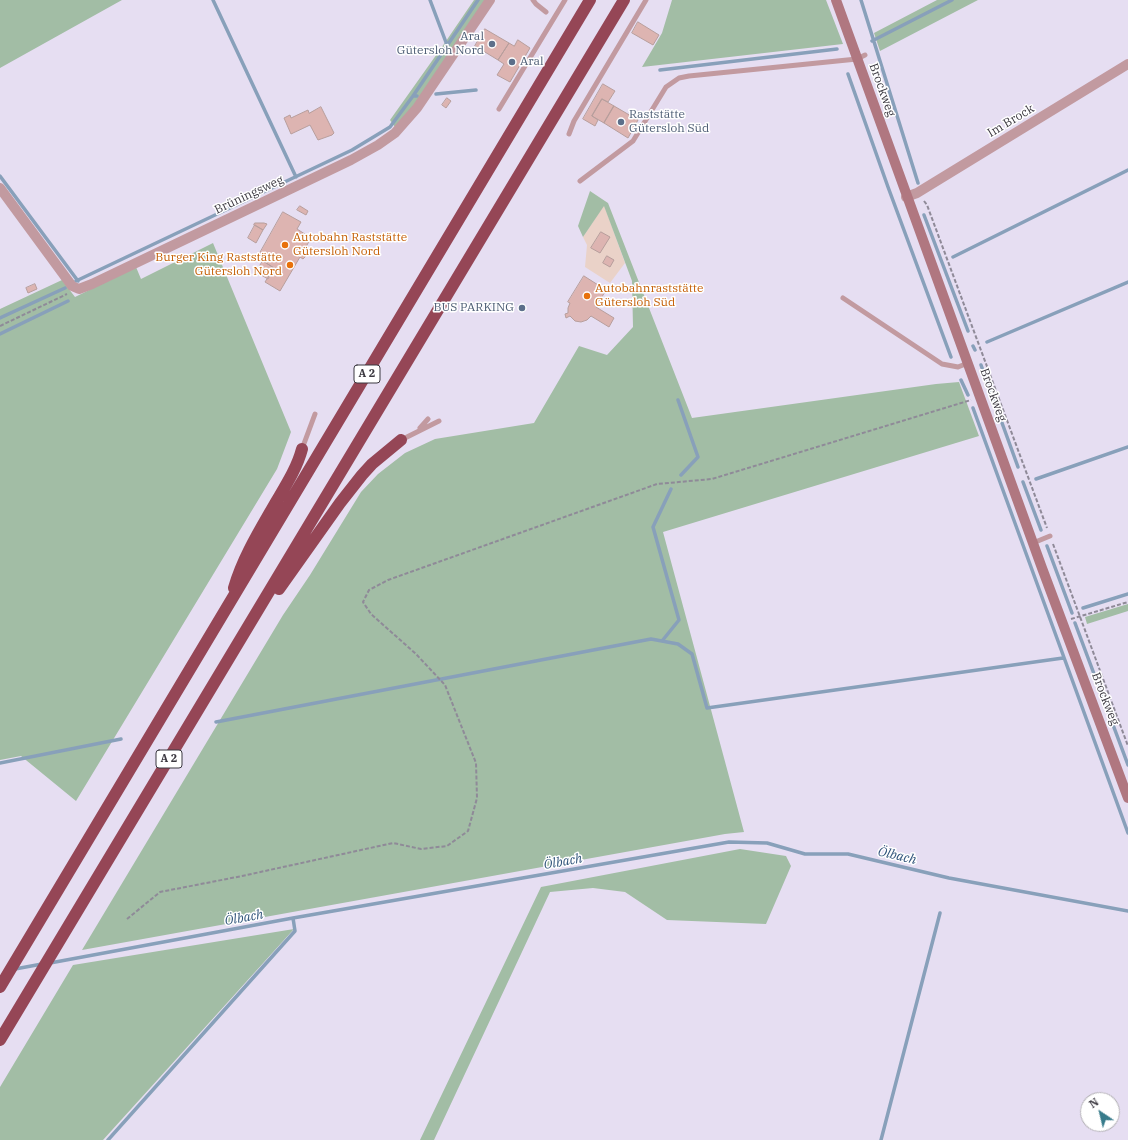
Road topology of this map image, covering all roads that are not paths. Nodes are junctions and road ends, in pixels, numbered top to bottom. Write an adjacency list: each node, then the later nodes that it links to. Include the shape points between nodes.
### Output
1 (490, 0): 14 (street, Brüningsweg, via 417,108 395,133 378,146 92,284 79,288 72,286)
2 (533, 0): 8 (lane)
3 (565, 0): 11 (lane)
4 (590, 0): 25 (highway, A 2)
5 (624, 0): 26 (highway, A 2)
6 (646, 0): 12 (lane, via 574,121)
7 (836, 0): 9 (street, Brockweg)
8 (546, 12)
9 (861, 57): 13 (lane, via 679,78 666,87 632,141); 15 (street, Brockweg)
10 (1128, 64): 15 (street, Im Brock, via 917,193)
11 (498, 109)
12 (569, 134)
13 (580, 181)
14 (0, 188)
15 (906, 196): 17 (street, Brockweg)
16 (843, 298): 17 (lane, via 942,364 958,367)
17 (968, 363): 24 (street, Brockweg)
18 (315, 414): 22 (lane)
19 (428, 419): 21 (lane, via 424,425)
20 (439, 421): 21 (lane)
21 (404, 438): 26 (highway, via 362,475)
22 (302, 449): 25 (highway, via 292,474 245,557)
23 (1050, 536): 24 (lane)
24 (1033, 542): 27 (street, Brockweg)
25 (226, 610): 28 (highway, A 2)
26 (250, 624): 29 (highway, A 2)
27 (1128, 798)
28 (1, 985)
29 (0, 1040)

